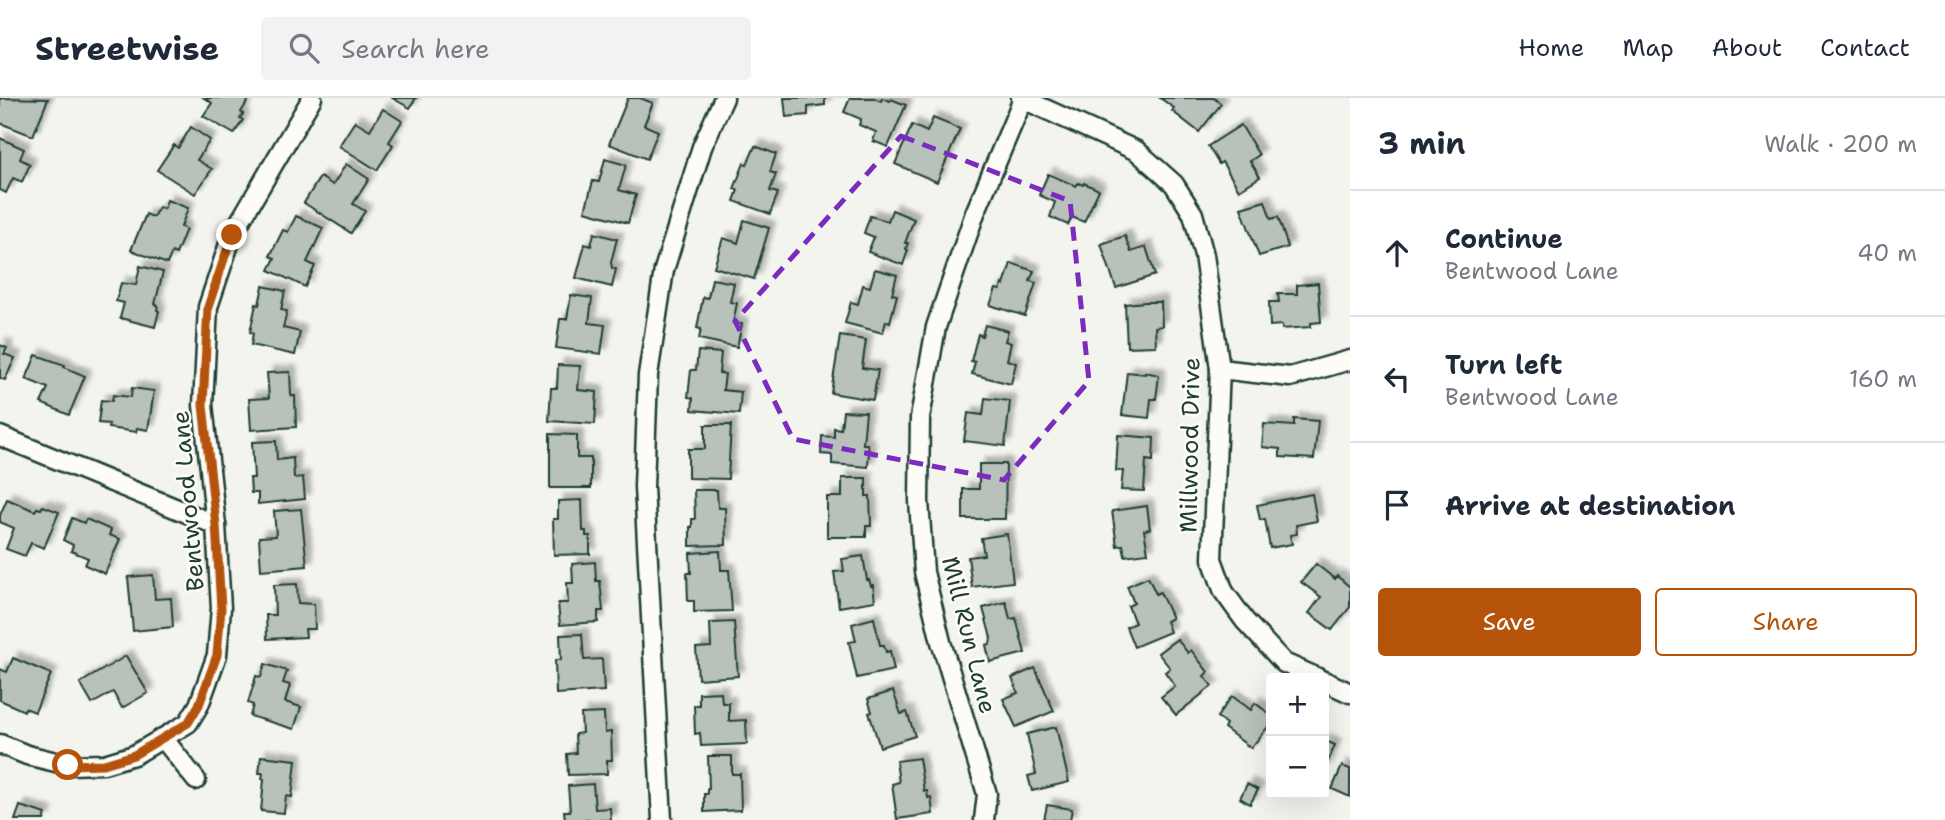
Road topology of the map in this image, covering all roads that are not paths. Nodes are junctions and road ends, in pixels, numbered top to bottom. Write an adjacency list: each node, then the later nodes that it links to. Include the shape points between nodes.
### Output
1 (312, 98): 7 (street, Bentwood Lane, via 232,235 208,307 203,405)
2 (724, 98): 14 (street, via 702,147 664,270 648,375 644,486)
3 (1022, 99): 5 (street, Millwood Drive, via 1137,151 1174,184 1193,214 1205,256); 15 (street, Mill Run Lane, via 975,213 936,327 920,418 924,572 987,794)
4 (1350, 360): 5 (street, via 1290,377)
5 (1220, 369): 8 (street, Millwood Drive, via 1212,559 1224,592 1245,621 1284,663)
6 (0, 436): 7 (street)
7 (216, 525): 11 (street, Bentwood Lane, via 221,608 217,655 194,714)
8 (1307, 673)
9 (1329, 683): 10 (street)
10 (1350, 693)
11 (163, 738): 12 (street, Bentwood Lane, via 134,755 104,764 68,765); 13 (street)
12 (0, 744)
13 (196, 780)
14 (662, 820)
15 (984, 820)

